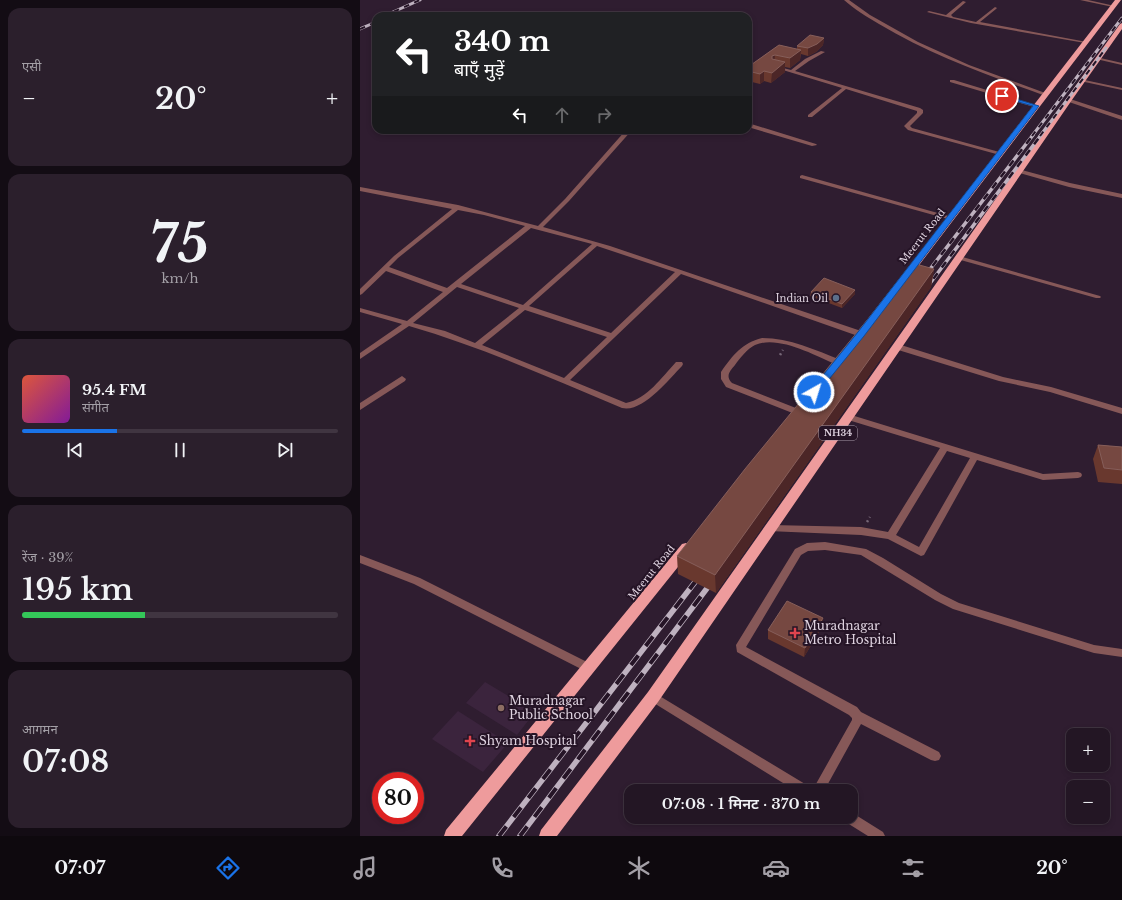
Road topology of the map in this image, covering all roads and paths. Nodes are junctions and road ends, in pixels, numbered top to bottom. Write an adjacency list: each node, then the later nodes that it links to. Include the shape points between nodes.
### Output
1 (846, 0): 20 (street, via 893,31 936,53)
2 (1082, 0): 4 (street)
3 (964, 2): 7 (street, via 948,14)
4 (1115, 3): 10 (highway, Meerut Road)
5 (995, 8): 8 (street)
6 (929, 12): 7 (street)
7 (952, 18): 8 (street)
8 (977, 23): 10 (street)
9 (1120, 30): 12 (highway, NH34)
10 (1086, 42): 20 (highway, Meerut Road)
11 (823, 52): 15 (street)
12 (1098, 58): 13 (street); 16 (highway, NH34)
13 (1122, 64)
14 (774, 67): 15 (street)
15 (791, 72): 18 (street)
16 (1082, 80): 19 (street); 21 (highway, NH34)
17 (952, 81): 22 (street)
18 (845, 88): 24 (street); 29 (street, via 920,110 907,126 910,128)
19 (1122, 89)
20 (1045, 94): 22 (highway, Meerut Road)
21 (1069, 98): 23 (street); 25 (street); 30 (highway, NH34)
22 (1036, 106): 29 (highway, Meerut Road)
23 (1122, 114)
24 (810, 116)
25 (1122, 118)
26 (752, 126): 28 (street)
27 (625, 134): 37 (street)
28 (814, 145)
29 (1000, 153): 35 (highway, Meerut Road)
30 (1018, 171): 33 (street); 39 (highway, NH34)
31 (802, 177): 35 (street)
32 (360, 190): 34 (street)
33 (1122, 196)
34 (458, 207): 36 (street); 40 (street)
35 (950, 218): 41 (highway, Meerut Road)
36 (530, 225): 37 (street); 45 (street)
37 (540, 228): 38 (street)
38 (596, 244): 42 (street); 49 (street)
39 (959, 258): 43 (highway, NH34); 48 (street)
40 (385, 268): 46 (street); 47 (street)
41 (911, 269): 43 (highway); 44 (highway, Meerut Road)
42 (680, 270): 52 (street); 53 (street)
43 (944, 280): 55 (highway, NH34)
44 (902, 281)
45 (456, 285): 46 (street); 49 (street)
46 (448, 291): 51 (street)
47 (360, 293)
48 (1098, 297)
49 (524, 307): 53 (street); 54 (street)
50 (360, 310): 51 (street)
51 (408, 322): 54 (street); 56 (street)
52 (863, 331): 57 (highway)
53 (612, 336): 61 (street)
54 (476, 346): 61 (street)
55 (898, 347): 64 (street, via 1002,379); 66 (highway, NH34)
56 (360, 357)
57 (838, 362): 59 (highway); 65 (street, via 781,341 762,341 748,346 725,372 725,382 729,385)
58 (679, 364): 61 (street, via 645,398 631,406 618,404)
59 (829, 373)
60 (402, 379): 63 (street)
61 (565, 381)
62 (807, 401): 65 (highway)
63 (360, 407)
64 (1122, 411)
65 (795, 415)
66 (848, 418): 67 (street); 70 (highway, NH34)
67 (945, 447): 68 (street); 71 (street)
68 (975, 456): 69 (street, via 1043,477); 71 (street, via 921,552)
69 (1078, 475)
70 (771, 528): 71 (street, via 861,531); 76 (highway, NH34)
71 (890, 536)
72 (693, 540): 75 (highway, Meerut Road)
73 (360, 559): 75 (street, via 416,582)
74 (1122, 653): 77 (street, via 1094,650 956,606 863,552 825,546 807,547 798,552 741,645 741,649)
75 (589, 668): 82 (highway, Meerut Road)
76 (653, 697): 79 (street); 83 (highway, NH34)
77 (857, 716): 78 (street); 80 (street, via 857,721)
78 (935, 756)
79 (795, 784)
80 (822, 784)
81 (858, 823): 84 (street)
82 (452, 836)
83 (547, 836)
84 (879, 836)

